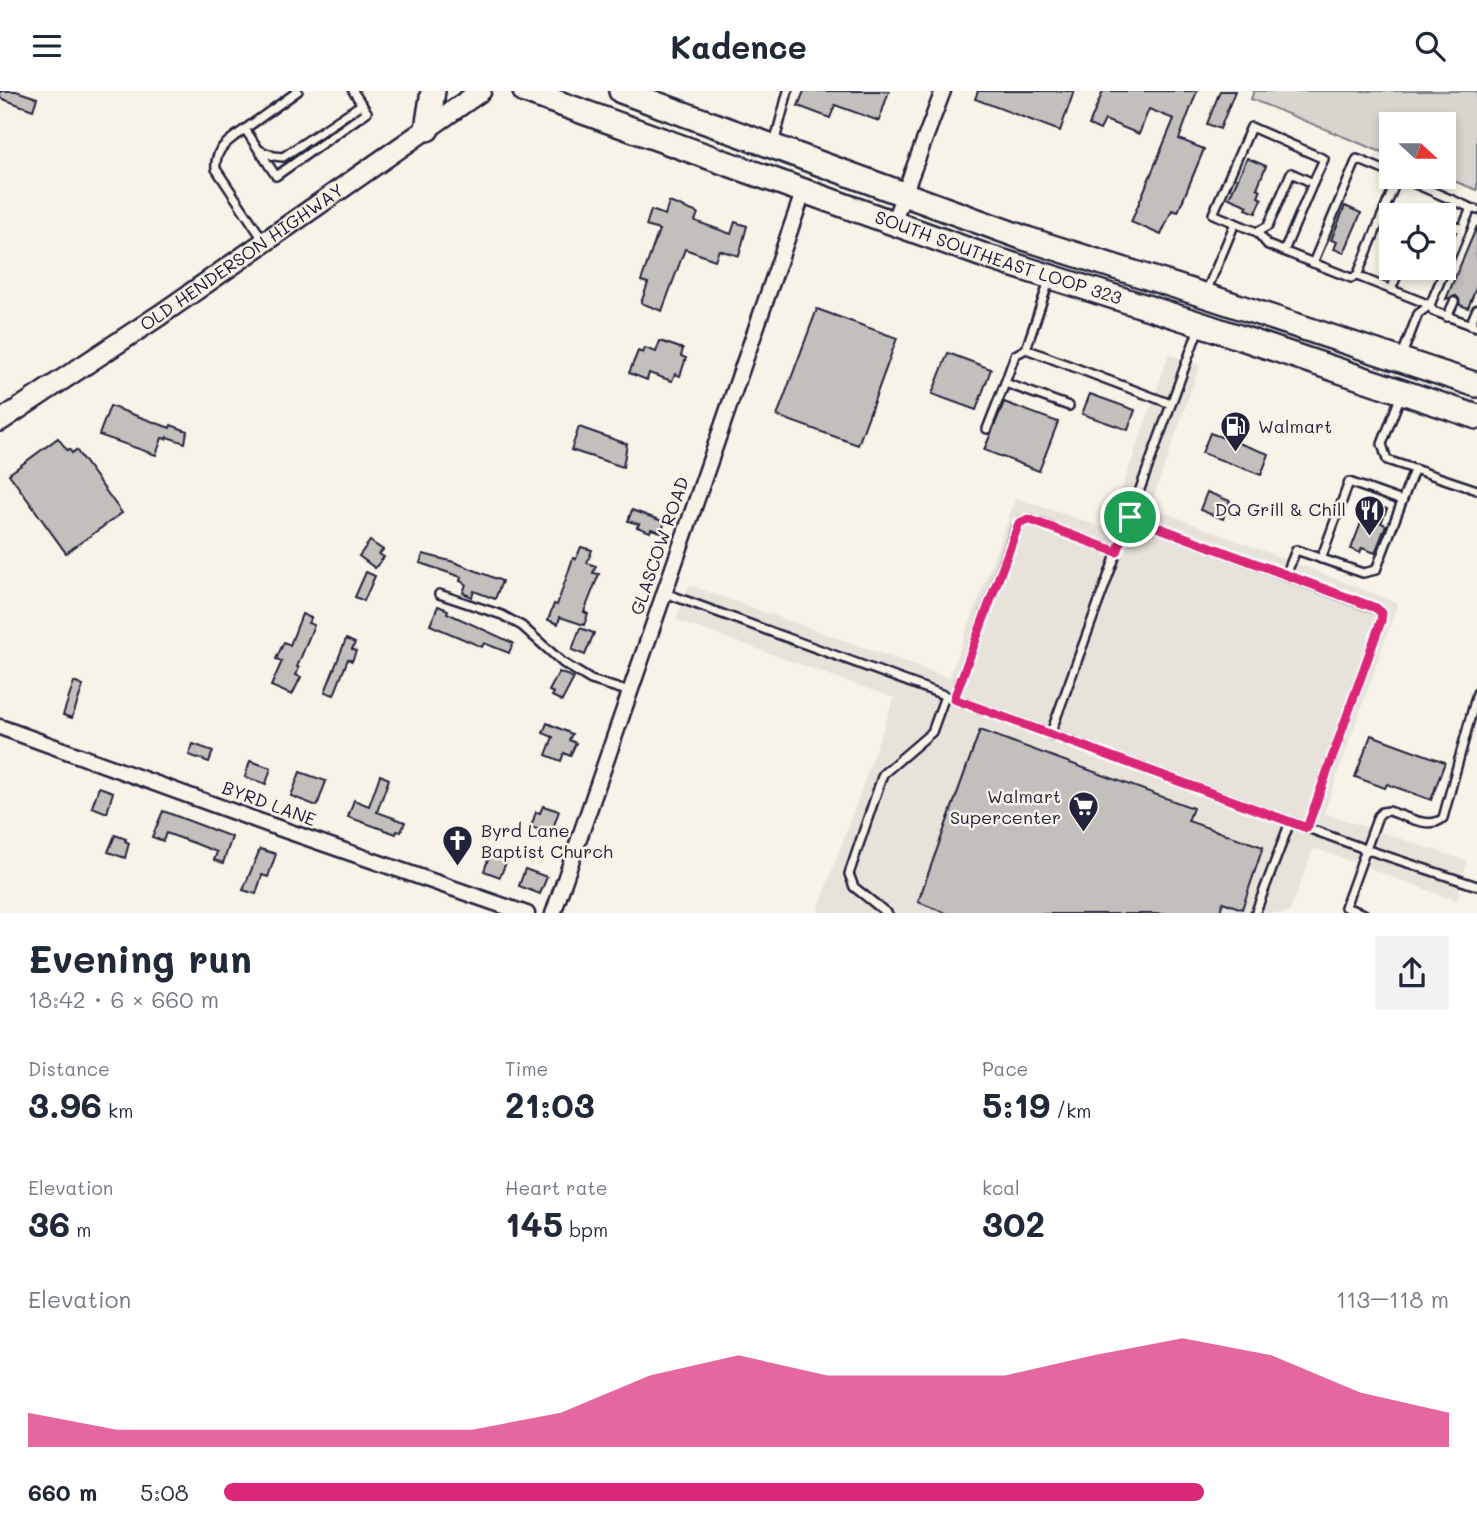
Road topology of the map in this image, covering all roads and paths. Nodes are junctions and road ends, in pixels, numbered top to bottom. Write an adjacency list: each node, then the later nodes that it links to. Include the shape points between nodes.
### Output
1 (298, 91): 10 (lane)
2 (353, 91): 9 (lane)
3 (433, 91): 11 (highway)
4 (481, 91): 11 (main road, OLD HENDERSON HIGHWAY)
5 (524, 91): 18 (highway, SOUTH SOUTHEAST LOOP 323)
6 (788, 91): 12 (lane)
7 (943, 91): 19 (street)
8 (628, 93): 12 (highway, SOUTH SOUTHEAST LOOP 323, via 667,103)
9 (362, 104): 13 (lane, via 283,157); 13 (lane, via 367,112 276,176)
10 (245, 129): 13 (lane); 26 (lane, via 221,147 216,169)
11 (427, 129): 26 (main road, OLD HENDERSON HIGHWAY)
12 (774, 146): 19 (highway, SOUTH SOUTHEAST LOOP 323)
13 (258, 149)
14 (1379, 168): 28 (lane, via 1357,159)
15 (1313, 183): 22 (lane, via 1324,159 1251,127 1213,214); 25 (lane, via 1292,173 1268,226); 27 (lane)
16 (1393, 189): 29 (lane)
17 (1426, 189): 20 (lane)
18 (804, 190): 21 (highway, SOUTH SOUTHEAST LOOP 323); 57 (street, GLASCOW ROAD)
19 (903, 196): 21 (street); 33 (highway, SOUTH SOUTHEAST LOOP 323)
20 (1474, 209): 24 (lane)
21 (893, 223): 30 (highway, SOUTH SOUTHEAST LOOP 323)
22 (1235, 223): 25 (lane); 33 (lane, via 1209,285)
23 (1456, 227): 24 (lane)
24 (1462, 229): 35 (lane)
25 (1257, 232): 27 (lane, via 1268,245)
26 (264, 242): 48 (main road, OLD HENDERSON HIGHWAY)
27 (1284, 251): 28 (lane)
28 (1313, 263): 29 (lane, via 1351,278)
29 (1357, 275): 32 (lane)
30 (1051, 277): 38 (highway, SOUTH SOUTHEAST LOOP 323); 40 (lane)
31 (1395, 280): 32 (lane)
32 (1391, 289): 35 (lane)
33 (1210, 297): 38 (highway); 41 (highway, SOUTH SOUTHEAST LOOP 323)
34 (1454, 302): 37 (lane)
35 (1430, 305): 37 (lane); 41 (lane, via 1418,314)
36 (1477, 309): 39 (lane)
37 (1447, 317): 39 (lane)
38 (1200, 324): 44 (highway, SOUTH SOUTHEAST LOOP 323); 45 (lane)
39 (1474, 326)
40 (1026, 349): 42 (lane, via 1015,355); 45 (lane)
41 (1401, 359): 43 (highway, SOUTH SOUTHEAST LOOP 323)
42 (1005, 383): 46 (lane); 49 (lane)
43 (1477, 385)
44 (1402, 391): 47 (highway, SOUTH SOUTHEAST LOOP 323); 50 (lane, via 1382,448 1387,460)
45 (1171, 404): 53 (lane)
46 (1069, 406)
47 (1477, 417)
48 (0, 421)
49 (987, 429)
50 (1414, 470): 51 (lane); 52 (lane)
51 (1477, 491)
52 (1402, 501): 55 (lane, via 1376,570 1363,573); 55 (lane, via 1349,482)
53 (1130, 517): 54 (lane); 56 (lane)
54 (1117, 552): 61 (lane, via 1028,519 1021,521); 63 (lane)
55 (1321, 559): 56 (lane, via 1296,549)
56 (1286, 575): 65 (lane, via 1382,613)
57 (664, 593): 59 (street, GLASCOW ROAD); 61 (lane)
58 (439, 594): 59 (lane, via 502,615 522,626 572,669)
59 (630, 692): 69 (street, GLASCOW ROAD)
60 (1477, 693): 66 (lane, via 1443,818 1430,824 1382,812)
61 (949, 698): 63 (lane); 70 (lane, via 932,731 883,774 849,874 854,887)
62 (0, 727): 68 (street, BYRD LANE)
63 (1050, 735): 64 (lane)
64 (1290, 822): 65 (lane); 71 (lane)
65 (1307, 828): 66 (lane)
66 (1365, 849): 67 (lane); 72 (lane, via 1345,907)
67 (1477, 886)
68 (527, 913)
69 (552, 913)
70 (888, 913)
71 (1255, 913)
72 (1364, 913)

